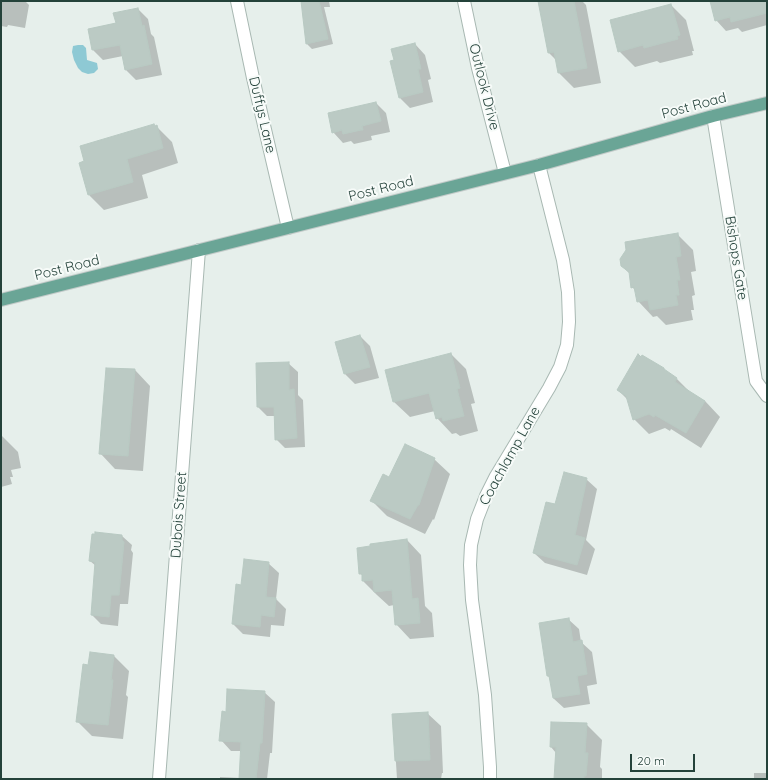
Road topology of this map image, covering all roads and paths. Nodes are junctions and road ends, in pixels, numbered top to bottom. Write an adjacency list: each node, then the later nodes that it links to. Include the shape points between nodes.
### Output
1 (237, 1): 7 (street, Duffys Lane)
2 (464, 1): 6 (street, Outlook Drive)
3 (767, 103): 4 (main road, Post Road)
4 (713, 116): 5 (main road, Post Road); 10 (street, Bishops Gate, via 756,381)
5 (539, 165): 6 (main road, Post Road); 12 (street, Coachlamp Lane, via 563,260 570,322 567,345 560,367 550,388 496,476 477,520 471,545 472,600 485,695)
6 (505, 173): 7 (main road, Post Road)
7 (288, 228): 8 (main road, Post Road)
8 (199, 250): 9 (main road, Post Road); 11 (street, Dubois Street)
9 (1, 300)
10 (767, 396)
11 (159, 779)
12 (490, 779)

